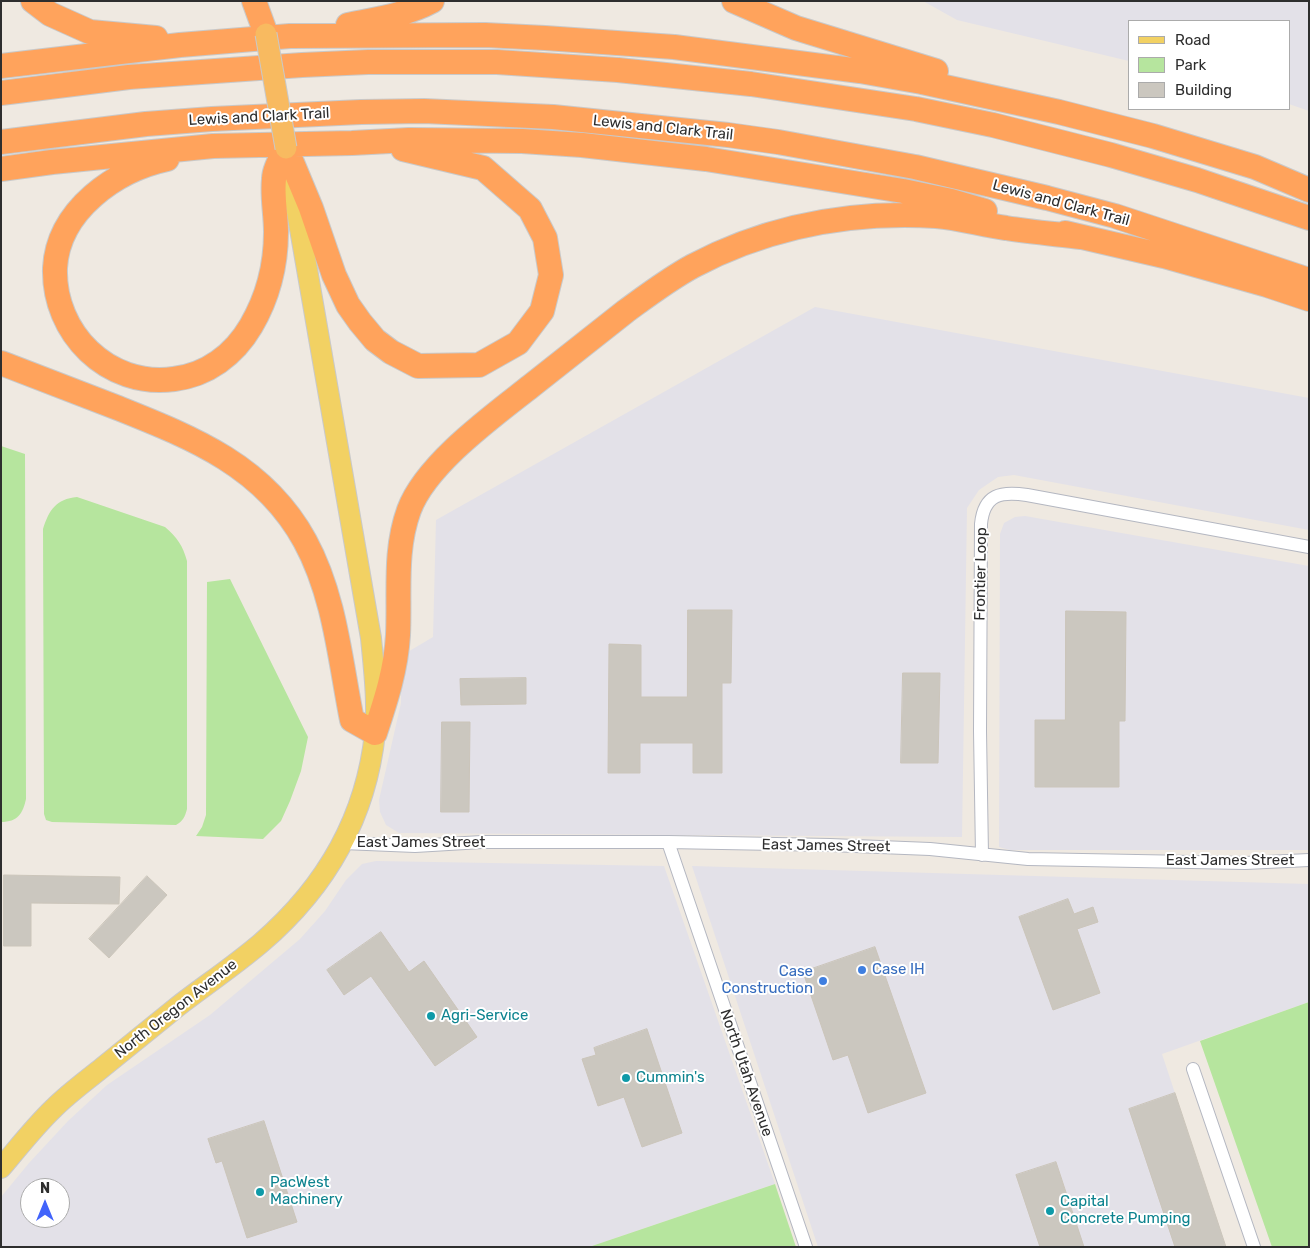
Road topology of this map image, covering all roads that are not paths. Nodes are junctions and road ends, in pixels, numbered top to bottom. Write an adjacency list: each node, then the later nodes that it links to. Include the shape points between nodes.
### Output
1 (33, 1): 8 (highway, via 50,14 90,32)
2 (254, 1): 6 (highway)
3 (268, 1): 6 (highway)
4 (432, 1): 7 (highway, via 393,16)
5 (734, 1): 11 (highway, via 796,28)
6 (266, 34): 15 (highway, bridge)
7 (290, 36): 8 (highway); 11 (highway, via 484,35 682,48 860,71)
8 (215, 41): 9 (highway)
9 (1, 66)
10 (1, 93): 19 (highway, via 129,77 302,64 496,62 626,71 760,85 916,109 993,125 1180,175)
11 (1059, 112): 17 (highway, via 1255,166)
12 (1, 142): 21 (highway, Lewis and Clark Trail, via 212,118 424,111 553,117 728,135 915,167 1047,198 1115,216)
13 (352, 143): 14 (highway); 18 (highway, via 404,149 484,168 530,209 545,238 551,275 542,311 518,343 480,365 418,366 391,352 375,340 356,316); 20 (highway, via 522,141 706,159 932,197)
14 (213, 146): 16 (highway); 18 (highway, via 196,155 164,160 116,179 100,190 73,218 59,250 56,282 63,314 90,354 119,372 151,380 184,378 217,364 243,338 261,308 275,258 276,232)
15 (286, 148): 18 (highway); 18 (highway, via 273,177)
16 (1, 168)
17 (1309, 190)
18 (295, 209): 25 (main road, North Oregon Avenue, via 371,638 376,685)
19 (1309, 218)
20 (1081, 237): 22 (highway, via 1164,256); 25 (highway, via 939,216 862,216 798,226 750,241 691,267 660,286 460,444 419,490 409,510 402,537 398,565 396,662)
21 (1309, 280)
22 (1309, 299)
23 (1, 363): 25 (highway, via 170,429 228,458 253,476 272,495 305,541 332,614 352,720)
24 (1309, 546): 28 (street, Frontier Loop, via 1027,494 1006,493 989,501 984,507 981,524)
25 (375, 733): 27 (main road, North Oregon Avenue, via 363,792)
26 (668, 842): 27 (street, East James Street, via 482,842 416,846); 28 (street, East James Street, via 884,847); 32 (street, North Utah Avenue)
27 (343, 843): 31 (main road, North Oregon Avenue, via 310,893 289,916 260,943 54,1108)
28 (982, 855): 29 (street, East James Street, via 1028,859 1245,863)
29 (1309, 860)
30 (1192, 1069): 33 (street)
31 (1, 1168)
32 (806, 1247)
33 (1254, 1247)

